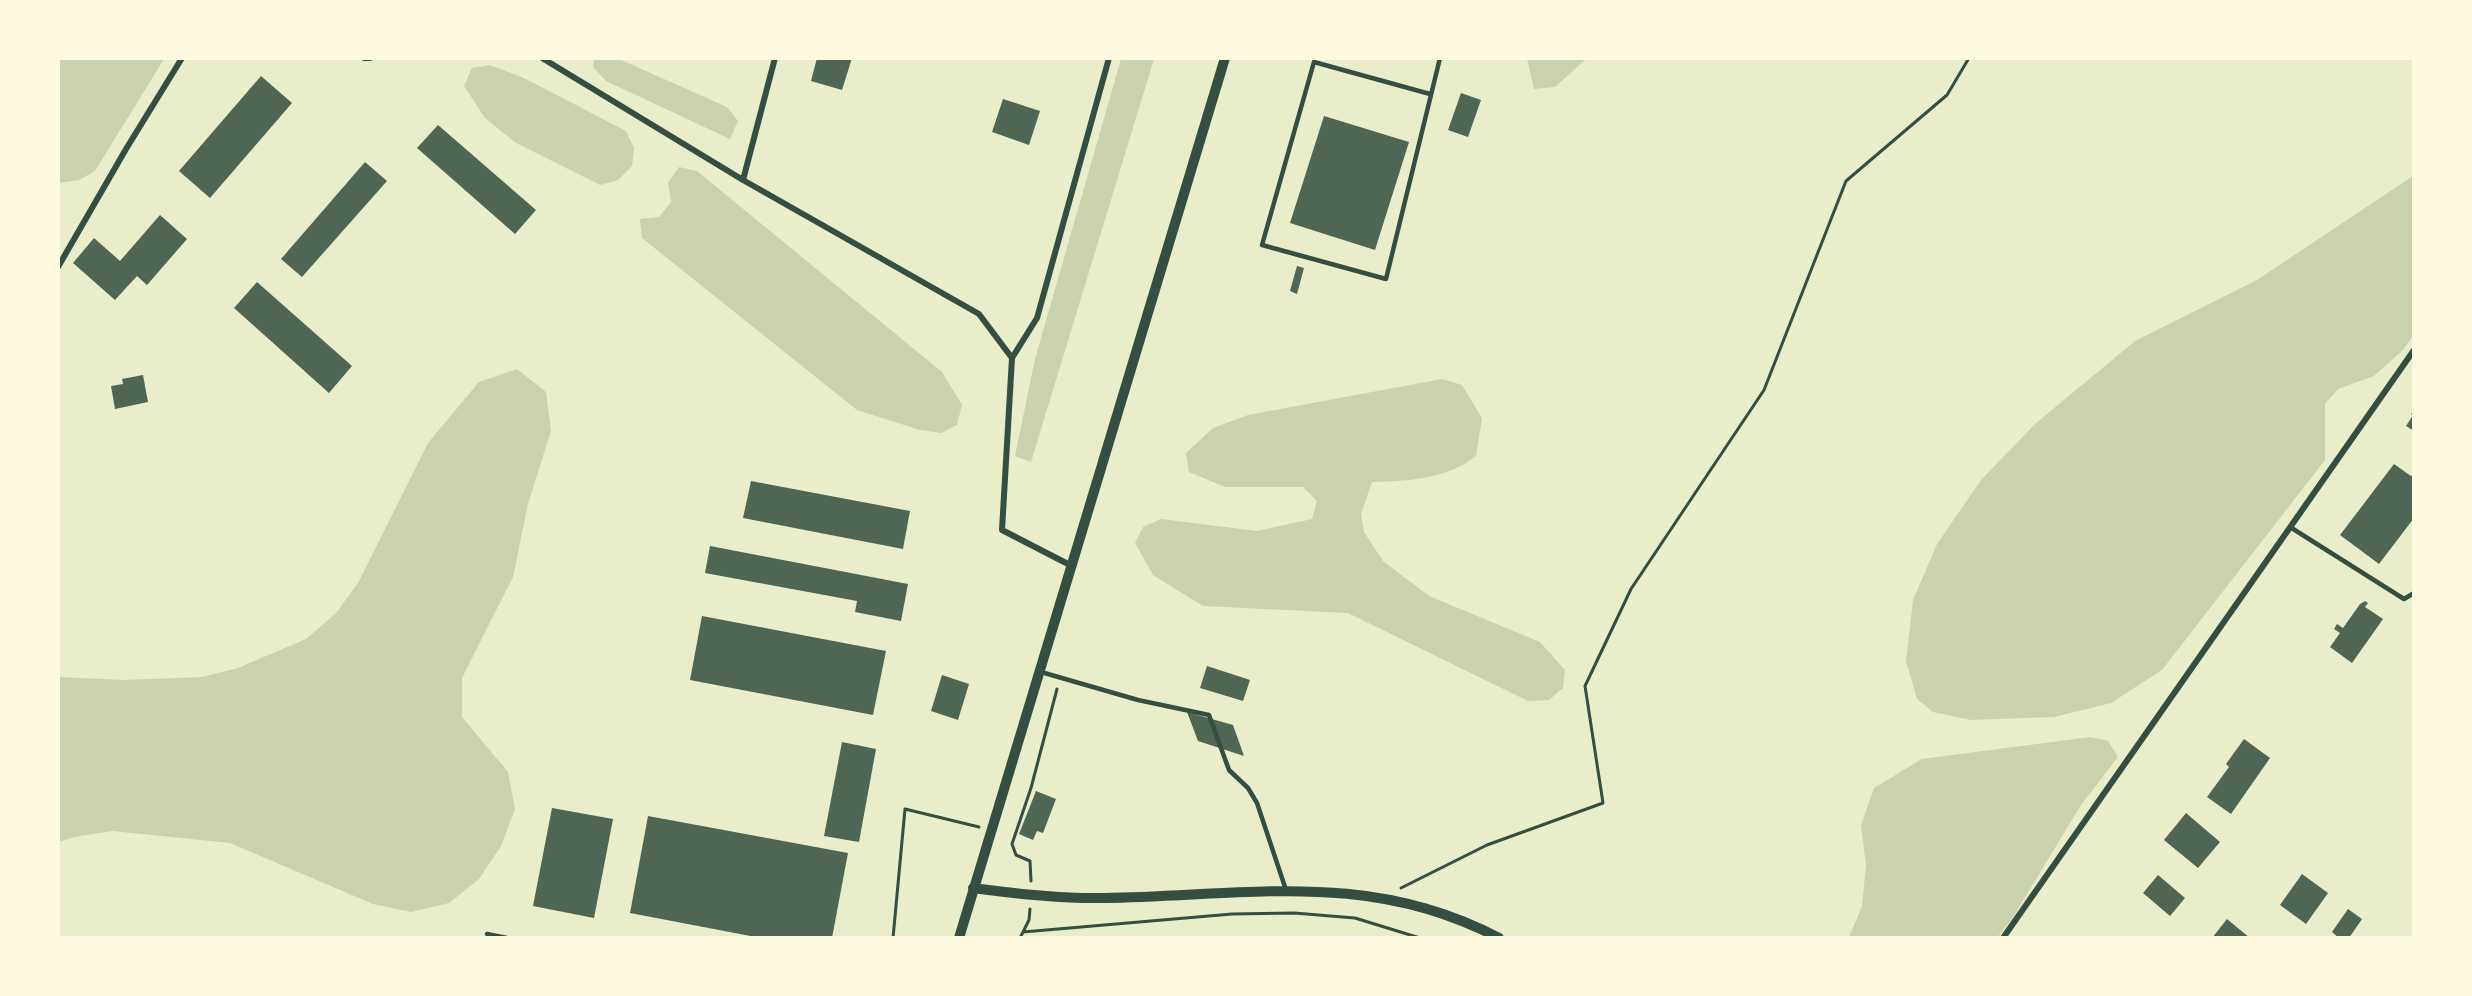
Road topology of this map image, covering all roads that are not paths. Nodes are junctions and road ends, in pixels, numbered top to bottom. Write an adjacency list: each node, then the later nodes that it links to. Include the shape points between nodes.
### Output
1 (182, 58): 11 (street)
2 (364, 58): 3 (street)
3 (370, 58)
4 (542, 58): 10 (street)
5 (775, 58): 10 (street)
6 (1109, 58): 13 (street, via 1037,318)
7 (1225, 58): 15 (street)
8 (1440, 58): 9 (lane)
9 (1430, 94): 9 (lane, via 1386,279 1262,245 1314,62)
10 (743, 180): 13 (street, via 979,314)
11 (58, 267)
12 (2414, 351): 14 (street)
13 (1012, 358): 15 (street, via 1002,530)
14 (2290, 527): 16 (lane, via 2404,599); 24 (street)
15 (1070, 565): 17 (street)
16 (2414, 593)
17 (1039, 671): 18 (street); 19 (lane, via 1138,700 1209,715 1229,770 1257,803)
18 (973, 888): 19 (street, via 1104,898); 22 (street)
19 (1286, 890): 23 (street, via 1383,897 1466,922)
20 (487, 934): 21 (lane)
21 (507, 938)
22 (959, 938)
23 (1499, 938)
24 (2003, 938)

